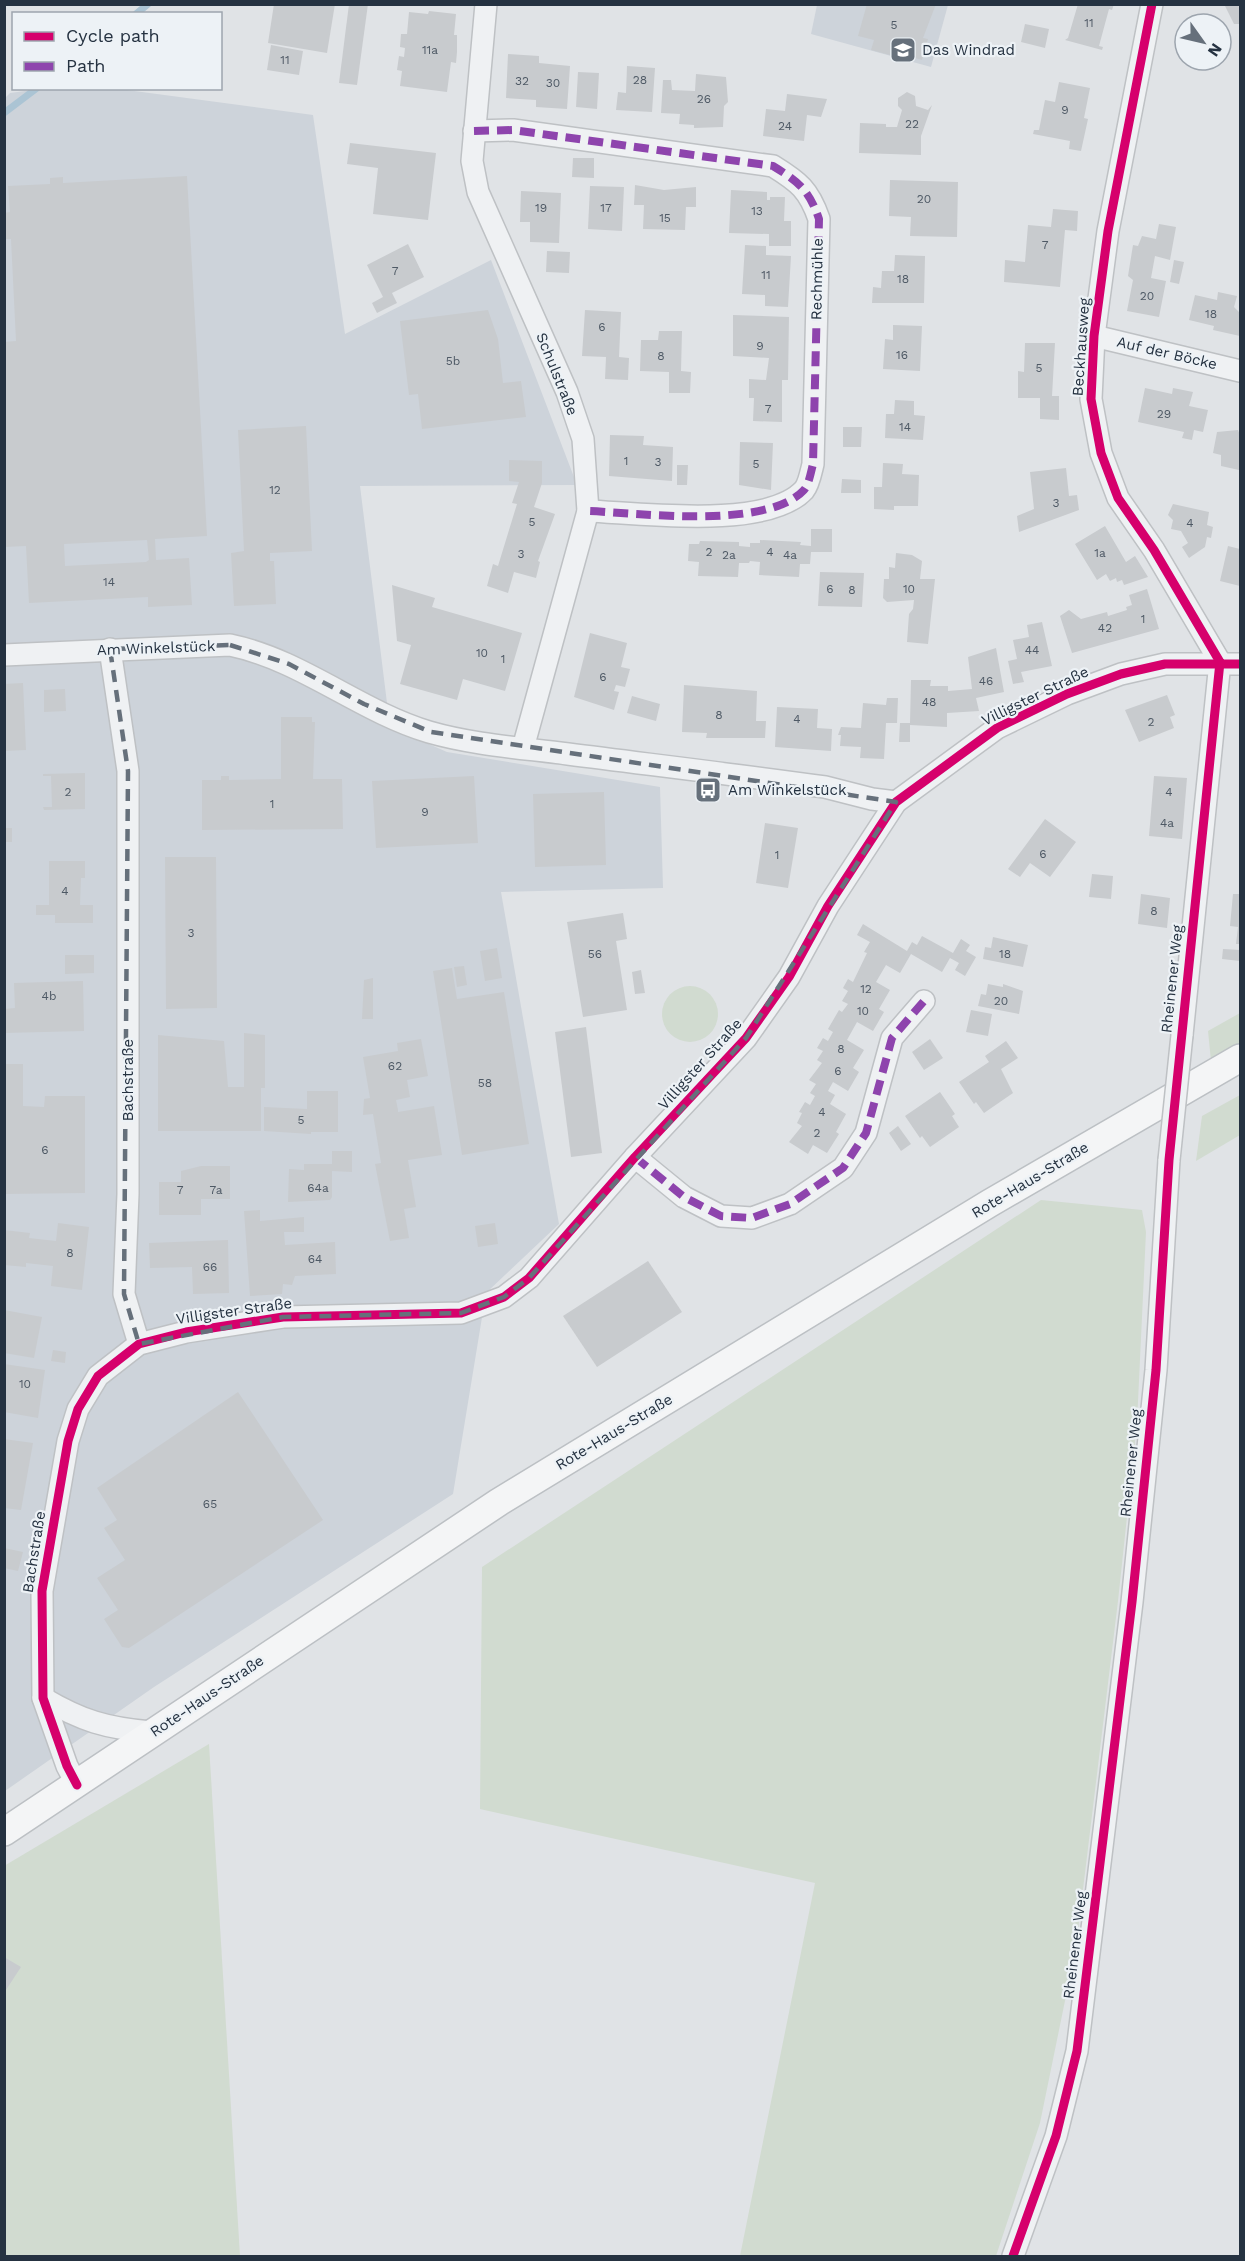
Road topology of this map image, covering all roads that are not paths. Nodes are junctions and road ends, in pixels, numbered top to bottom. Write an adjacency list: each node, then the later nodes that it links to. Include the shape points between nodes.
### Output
1 (486, 4): 3 (street, Schulstraße)
2 (1152, 4): 4 (street, Beckhausweg, via 1108,231)
3 (474, 131): 6 (street, Schulstraße, via 472,161 478,192 567,392 583,439); 6 (street, Rechmühle, via 513,130 773,166 796,180 812,198 819,219 813,464 806,489 789,502 758,512 712,517)
4 (1094, 336): 5 (street, Auf der Böcke); 9 (street, Beckhausweg, via 1091,399 1101,453 1118,498)
5 (1240, 370)
6 (588, 511): 10 (street, Schulstraße)
7 (111, 649): 8 (street, Am Winkelstück); 10 (street, Am Winkelstück, via 212,644 254,650 396,720 431,732); 15 (street, Bachstraße, via 128,771 128,1194 124,1294)
8 (4, 655)
9 (1230, 663): 11 (street, Villigster Straße, via 1166,664 1121,674 1067,694 997,728); 20 (street, Rheinener Weg, bridge, via 1168,1160 1156,1370 1077,2051 1056,2136)
10 (523, 748): 11 (street, Am Winkelstück, via 825,787)
11 (896, 802): 14 (street, Villigster Straße, via 828,906 789,977 746,1038)
12 (924, 1001): 14 (street, via 892,1038 866,1132 843,1168 790,1204 752,1218 722,1216 684,1197)
13 (1240, 1058): 17 (main road, Rote-Haus-Straße, via 990,1203 499,1502)
14 (635, 1157): 15 (street, Villigster Straße, via 529,1278 504,1297 461,1313 283,1317 186,1332)
15 (139, 1344): 16 (street, Bachstraße, via 98,1376 78,1409 68,1441 42,1591)
16 (43, 1698): 17 (street, via 76,1717); 18 (street, Bachstraße)
17 (152, 1732): 18 (main road, Rote-Haus-Straße)
18 (77, 1785): 19 (main road, Rote-Haus-Straße)
19 (4, 1832)
20 (1013, 2256)

